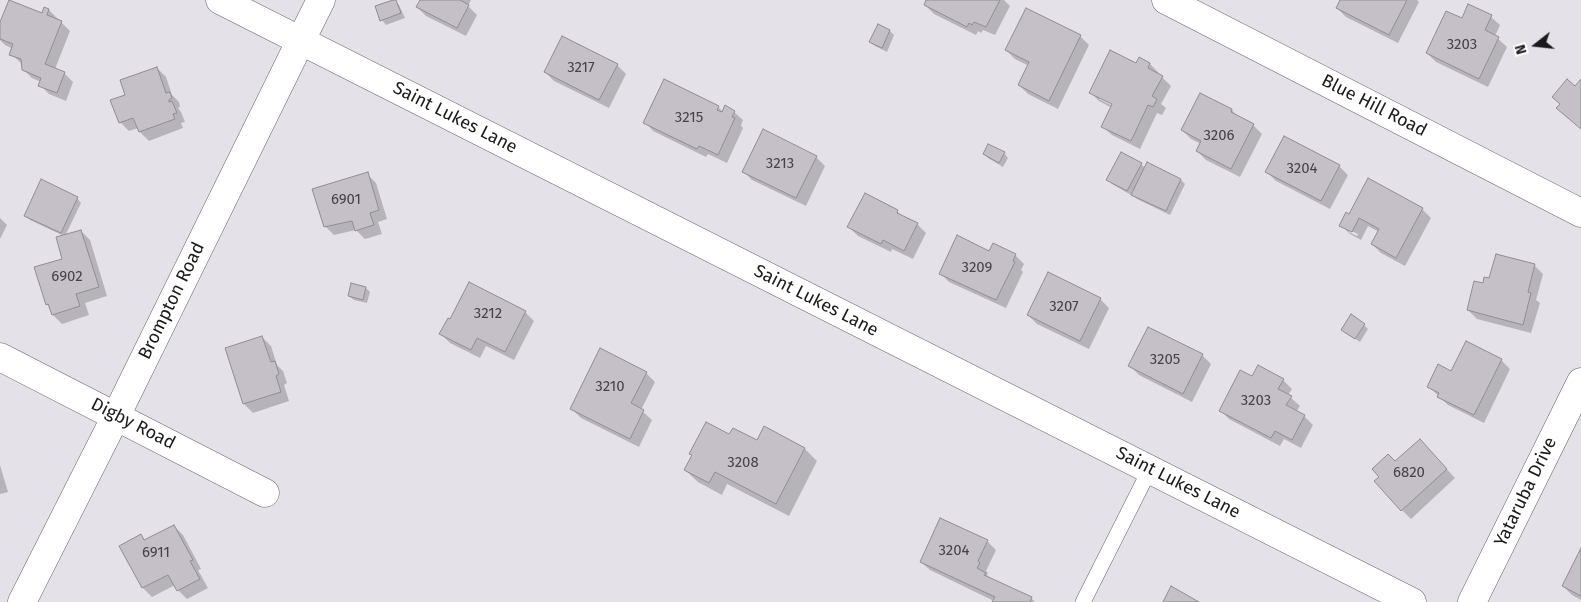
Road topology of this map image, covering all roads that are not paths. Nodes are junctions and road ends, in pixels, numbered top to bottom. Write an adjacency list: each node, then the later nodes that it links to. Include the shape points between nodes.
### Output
1 (220, 0): 4 (street, Saint Lukes Lane)
2 (321, 0): 4 (street, Brompton Road)
3 (1166, 0): 5 (street, Blue Hill Road)
4 (300, 40): 8 (street, Brompton Road); 9 (street, Saint Lukes Lane)
5 (1581, 213)
6 (0, 357): 8 (street, Digby Road)
7 (1581, 382): 14 (street, Yataruba Drive)
8 (116, 416): 10 (street, Digby Road); 11 (street, Brompton Road)
9 (1150, 469): 12 (lane); 13 (street, Saint Lukes Lane)
10 (265, 493)
11 (22, 602)
12 (1083, 602)
13 (1412, 602)
14 (1472, 602)

